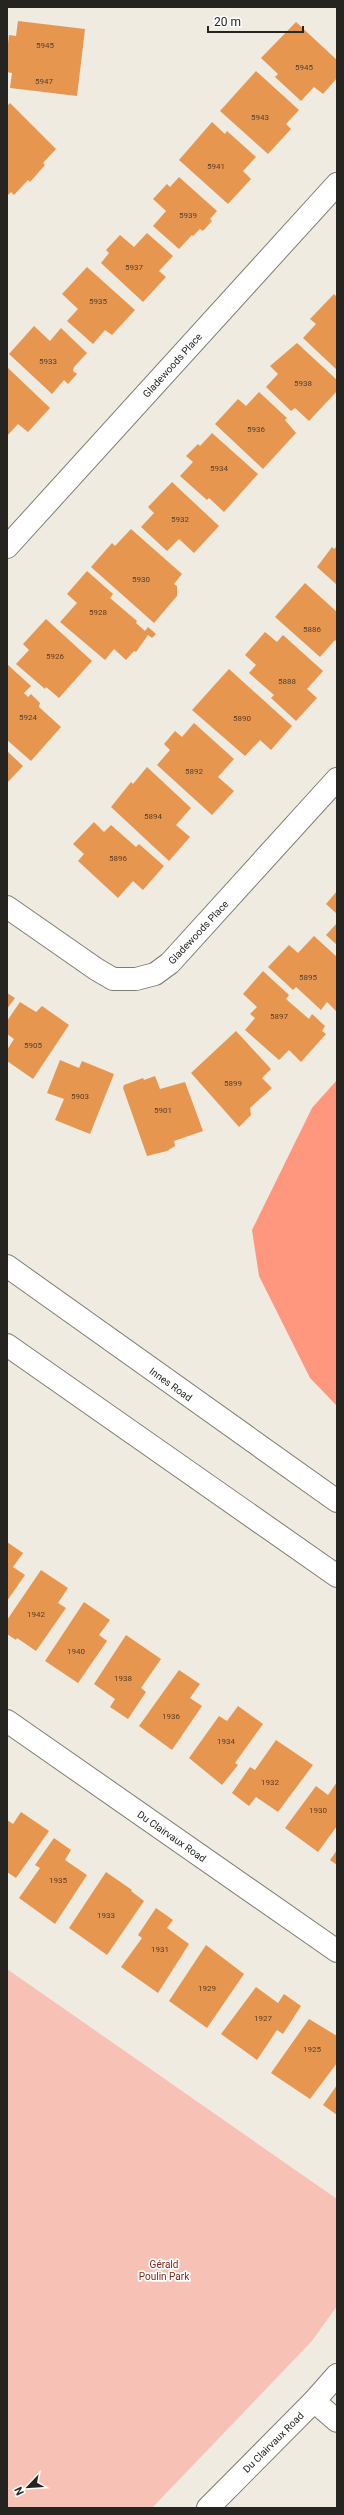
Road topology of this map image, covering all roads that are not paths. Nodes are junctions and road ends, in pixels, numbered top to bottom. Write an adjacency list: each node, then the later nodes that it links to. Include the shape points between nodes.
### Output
1 (337, 184): 2 (street, Gladewoods Place)
2 (7, 547)
3 (337, 779): 4 (street, Gladewoods Place, via 170,963 155,974 136,979 114,979)
4 (7, 907)
5 (7, 1266): 7 (street, Innes Road)
6 (7, 1345): 8 (street)
7 (337, 1501)
8 (337, 1576)
9 (7, 1721): 10 (street, Du Clairvaux Road)
10 (337, 1952)
11 (337, 2375): 12 (street, Du Clairvaux Road)
12 (314, 2401): 13 (street); 14 (street, Du Clairvaux Road)
13 (337, 2421)
14 (208, 2508)

